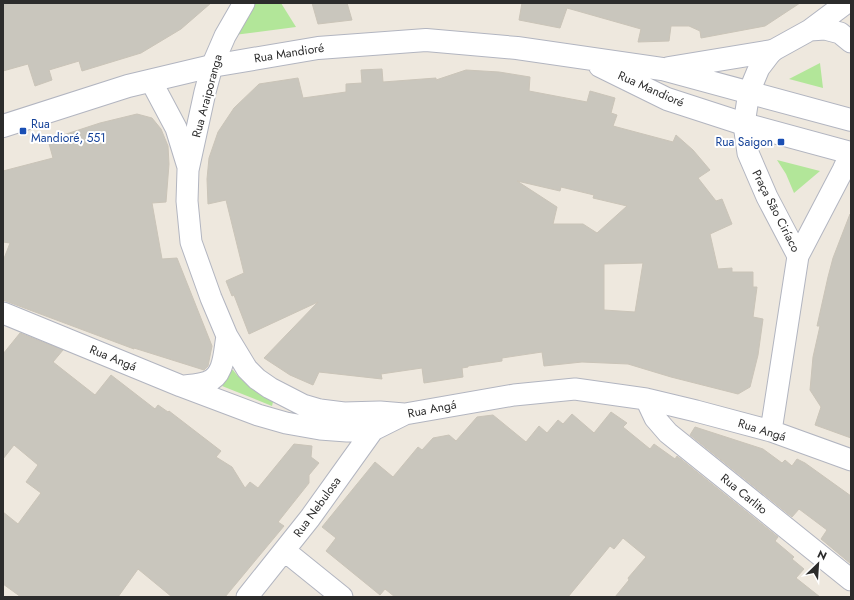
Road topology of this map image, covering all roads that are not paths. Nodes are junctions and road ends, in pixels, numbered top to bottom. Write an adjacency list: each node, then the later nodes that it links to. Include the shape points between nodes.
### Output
1 (244, 3): 7 (street, Rua Araiporanga)
2 (846, 3): 3 (street)
3 (810, 30): 4 (street, Praça São Ciríaco, via 832,31); 5 (street, Praça São Ciríaco)
4 (851, 42)
5 (772, 51): 8 (street); 10 (street, Praça São Ciríaco, via 759,68)
6 (582, 58): 7 (street, Rua Mandioré, via 518,48 426,40 318,48); 8 (street, Rua Mandioré); 12 (street, Rua Mandioré, via 667,99)
7 (212, 66): 9 (street, Rua Mandioré); 15 (street, Rua Araiporanga)
8 (662, 69): 10 (street, Rua Mandioré)
9 (151, 81): 13 (street, Rua Mandioré); 15 (street, Rua Araiporanga, via 176,128)
10 (749, 92): 11 (street); 12 (street, Praça São Ciríaco)
11 (851, 120)
12 (744, 124): 14 (street, Praça São Ciríaco); 16 (street, Praça São Ciríaco, via 748,153 767,197)
13 (3, 126)
14 (851, 153): 16 (street, Praça São Ciríaco)
15 (188, 170): 18 (street, Rua Araiporanga, via 190,242)
16 (798, 256): 22 (street)
17 (3, 313): 19 (street, Rua Angá)
18 (227, 336): 19 (street, via 224,359 215,377 206,383); 21 (street, Rua Araiporanga, via 247,369 257,379 285,397 320,410)
19 (181, 386): 21 (street, Rua Angá, via 286,423 347,431)
20 (646, 399): 21 (street, Rua Angá, via 575,389 514,395); 22 (street, Rua Angá); 25 (street, Rua Carlito, via 655,418 668,433)
21 (376, 421): 24 (street, Rua Nebulosa)
22 (771, 431): 23 (street, Rua Angá)
23 (851, 460)
24 (285, 551): 26 (street, Rua Nebulosa); 27 (street)
25 (851, 580)
26 (247, 597)
27 (342, 597)

